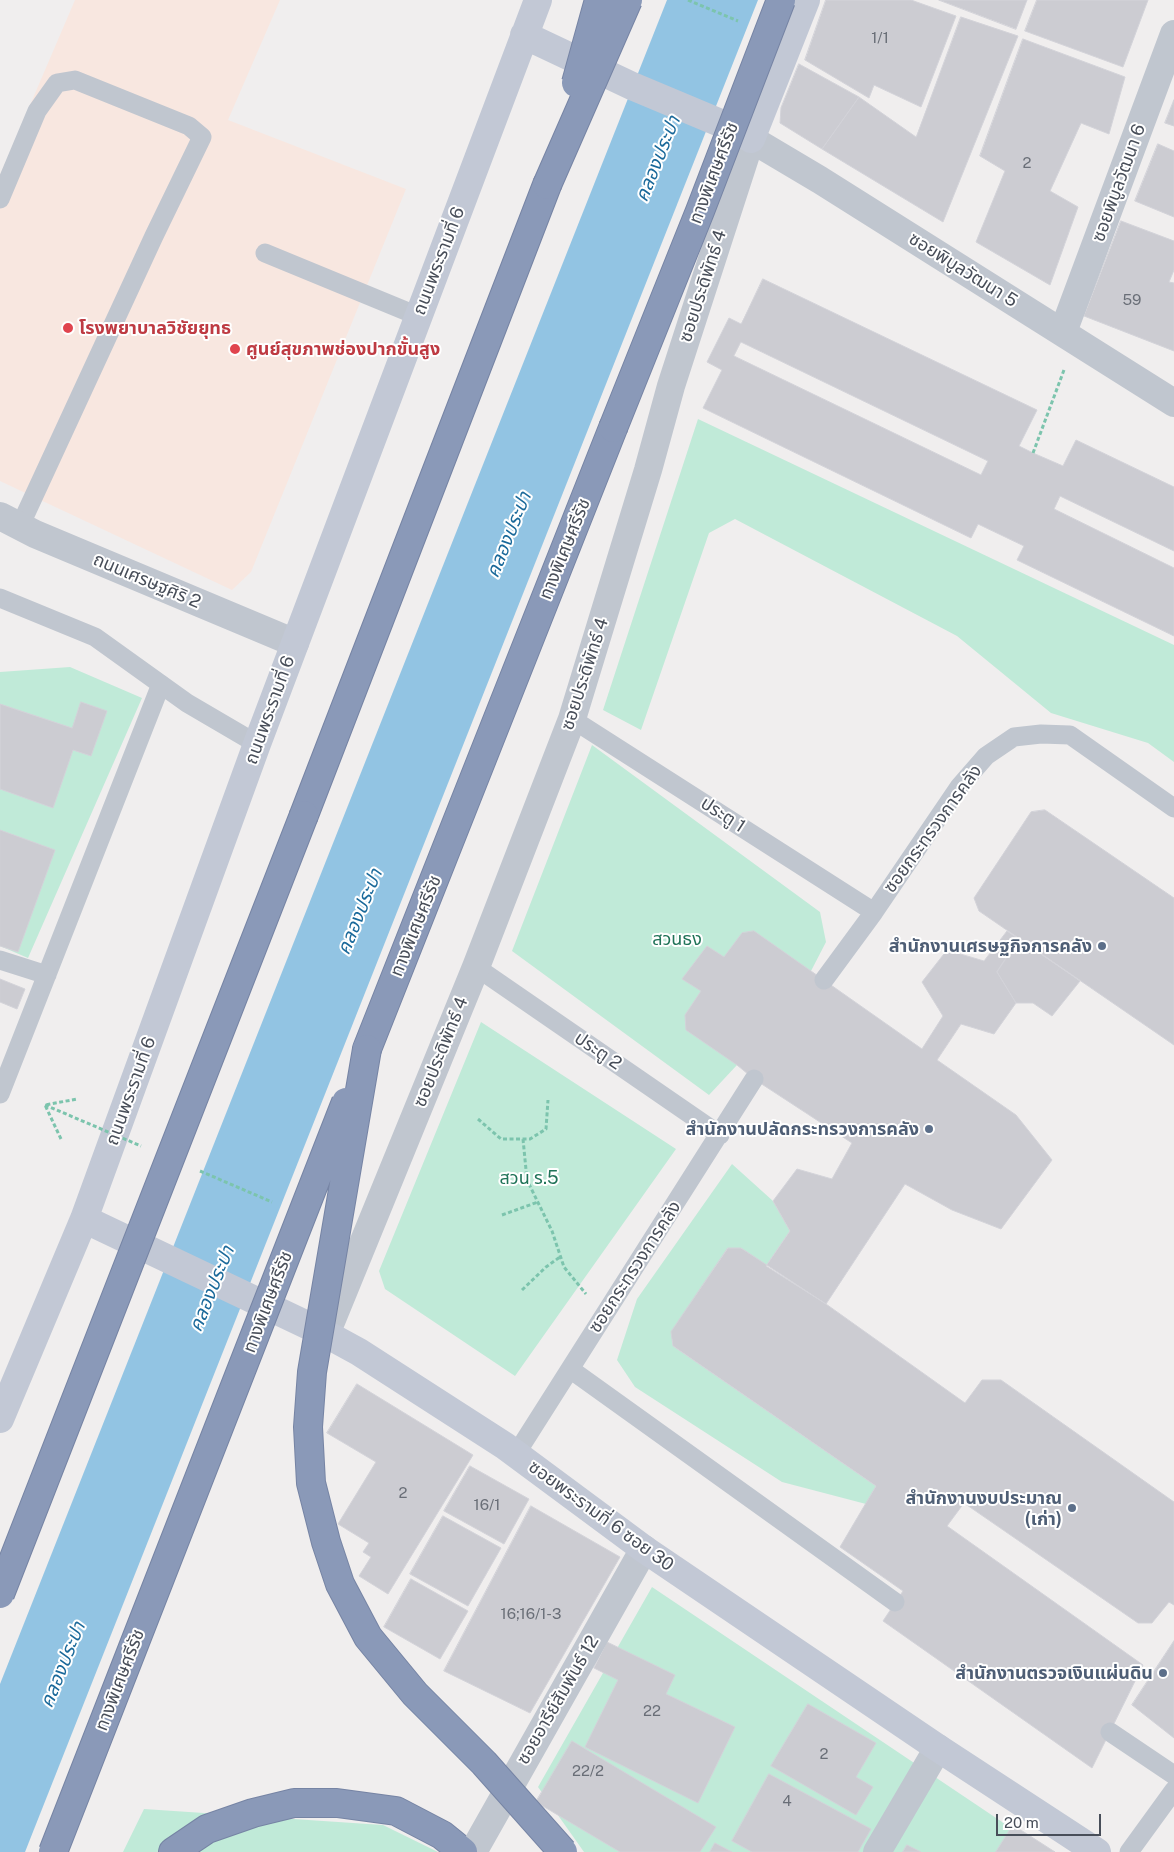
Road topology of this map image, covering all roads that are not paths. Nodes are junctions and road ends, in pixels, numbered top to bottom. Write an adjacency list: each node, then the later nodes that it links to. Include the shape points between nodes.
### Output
1 (538, 0): 7 (street, ถนนพระรามที่ 6)
2 (599, 0): 9 (highway, bridge)
3 (628, 0): 9 (highway, bridge)
4 (781, 0): 27 (highway, ทางพิเศษศรีรัช, bridge)
5 (806, 0): 8 (street, ซอยประดิพัทธ์ 4)
6 (1174, 34): 13 (street, ซอยพิบูลวัฒนา 6)
7 (524, 35): 8 (street); 12 (street, ถนนพระรามที่ 6)
8 (751, 139): 13 (street, ซอยพิบูลวัฒนา 5); 19 (street, ซอยประดิพัทธ์ 4, via 672,386)
9 (547, 185): 37 (highway, bridge)
10 (0, 199): 15 (lane, via 37,111 57,83 75,80 189,126 202,137)
11 (265, 253): 12 (lane)
12 (418, 316): 17 (street, ถนนพระรามที่ 6)
13 (1063, 332): 14 (street, ซอยพิบูลวัฒนา 5)
14 (1174, 403)
15 (10, 521): 17 (street, ถนนเศรษฐศิริ 2)
16 (0, 598): 18 (lane, via 95,637)
17 (295, 643): 20 (street, ถนนพระรามที่ 6)
18 (160, 684): 20 (lane); 25 (lane)
19 (572, 718): 22 (lane, ประตู 1); 24 (street, ซอยประดิพัทธ์ 4)
20 (257, 744): 31 (street, ถนนพระรามที่ 6)
21 (1174, 808): 22 (lane, ซอยกระทรวงการคลัง, via 1070,735 1014,737 986,756 959,788)
22 (874, 912): 26 (lane, ซอยกระทรวงการคลัง)
23 (0, 960): 25 (lane)
24 (476, 967): 30 (lane, ประตู 2); 32 (street, ซอยประดิพัทธ์ 4)
25 (47, 975): 29 (lane)
26 (824, 980)
27 (367, 1050): 43 (highway, ทางพิเศษศรีรัช, bridge); 47 (highway, bridge, via 312,1372 308,1427 311,1483 340,1584 368,1637 415,1694 484,1763)
28 (754, 1079): 30 (lane, ซอยกระทรวงการคลัง)
29 (0, 1094)
30 (720, 1135): 33 (lane, ซอยกระทรวงการคลัง)
31 (84, 1219): 32 (street, ซอยพระรามที่ 6 ซอย 30); 34 (street, ถนนพระรามที่ 6)
32 (326, 1334): 35 (street, ซอยพระรามที่ 6 ซอย 30)
33 (570, 1369): 35 (lane, ซอยกระทรวงการคลัง); 38 (lane)
34 (0, 1419)
35 (516, 1454): 36 (street, ซอยพระรามที่ 6 ซอย 30)
36 (644, 1549): 40 (street, ซอยพระรามที่ 6 ซอย 30); 46 (street, ซอยอารีย์สัมพันธ์ 12)
37 (0, 1594)
38 (895, 1602)
39 (1110, 1732): 41 (lane)
40 (938, 1748): 48 (street); 49 (street, ซอยพระรามที่ 6 ซอย 30)
41 (1174, 1775)
42 (1174, 1790): 50 (lane)
43 (53, 1852)
44 (173, 1852): 45 (highway, via 207,1830 253,1813 294,1803 337,1803 396,1811 442,1835)
45 (463, 1852)
46 (473, 1852)
47 (563, 1852)
48 (877, 1852)
49 (1097, 1852)
50 (1129, 1852)

